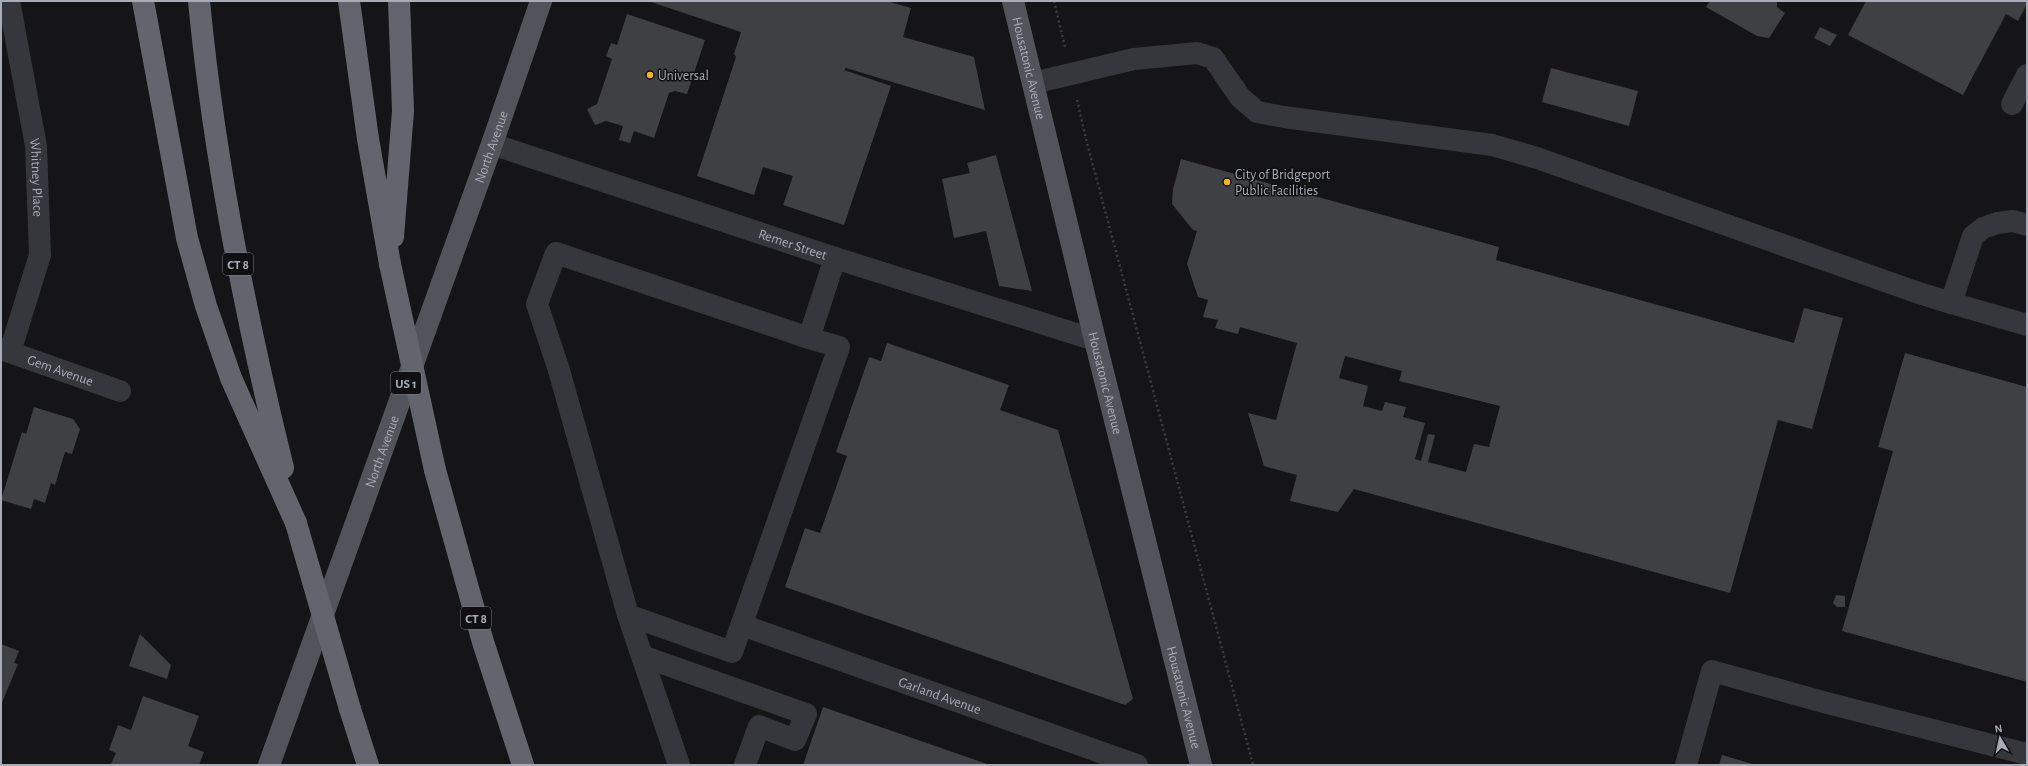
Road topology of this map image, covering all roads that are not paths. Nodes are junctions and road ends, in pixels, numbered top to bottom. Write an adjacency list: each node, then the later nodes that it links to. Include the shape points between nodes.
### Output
1 (9, 1): 19 (street, Whitney Place, via 36,146 40,255)
2 (142, 1): 21 (highway, via 187,238 206,306 231,378)
3 (199, 1): 21 (highway, CT 8, via 218,154 239,272 263,389)
4 (349, 1): 14 (highway, CT 8, via 368,139)
5 (399, 1): 14 (highway, via 403,110)
6 (540, 1): 11 (main road, North Avenue / US 1)
7 (1013, 1): 9 (main road, Housatonic Avenue)
8 (2027, 75): 10 (street)
9 (1033, 83): 15 (street, via 1134,59 1196,52 1213,58 1240,97 1257,112 1492,145 1537,158 1916,292); 18 (main road, Housatonic Avenue)
10 (2012, 104)
11 (492, 144): 13 (street, Remer Street); 26 (main road, North Avenue / US 1)
12 (2027, 225): 15 (street, via 2013,221 1997,223 1983,228 1973,236)
13 (835, 258): 17 (street); 18 (street, Remer Street)
14 (390, 264): 28 (highway, CT 8, bridge, via 435,470 483,642)
15 (1951, 302): 16 (street)
16 (2027, 325)
17 (809, 338): 22 (street, via 556,253 537,304 558,366); 23 (street, via 839,347)
18 (1095, 340): 32 (main road, Housatonic Avenue)
19 (6, 351): 20 (street, Gem Avenue)
20 (120, 391)
21 (296, 523): 27 (highway, CT 8, bridge)
22 (628, 615): 23 (street, via 732,652); 24 (street)
23 (742, 625): 31 (street, Garland Avenue)
24 (642, 656): 29 (street); 30 (street, via 806,714 795,740 759,726)
25 (2027, 754): 33 (street, via 1712,671)
26 (269, 765)
27 (368, 765)
28 (523, 765)
29 (679, 765)
30 (745, 765)
31 (1137, 765)
32 (1201, 765)
33 (1686, 765)

